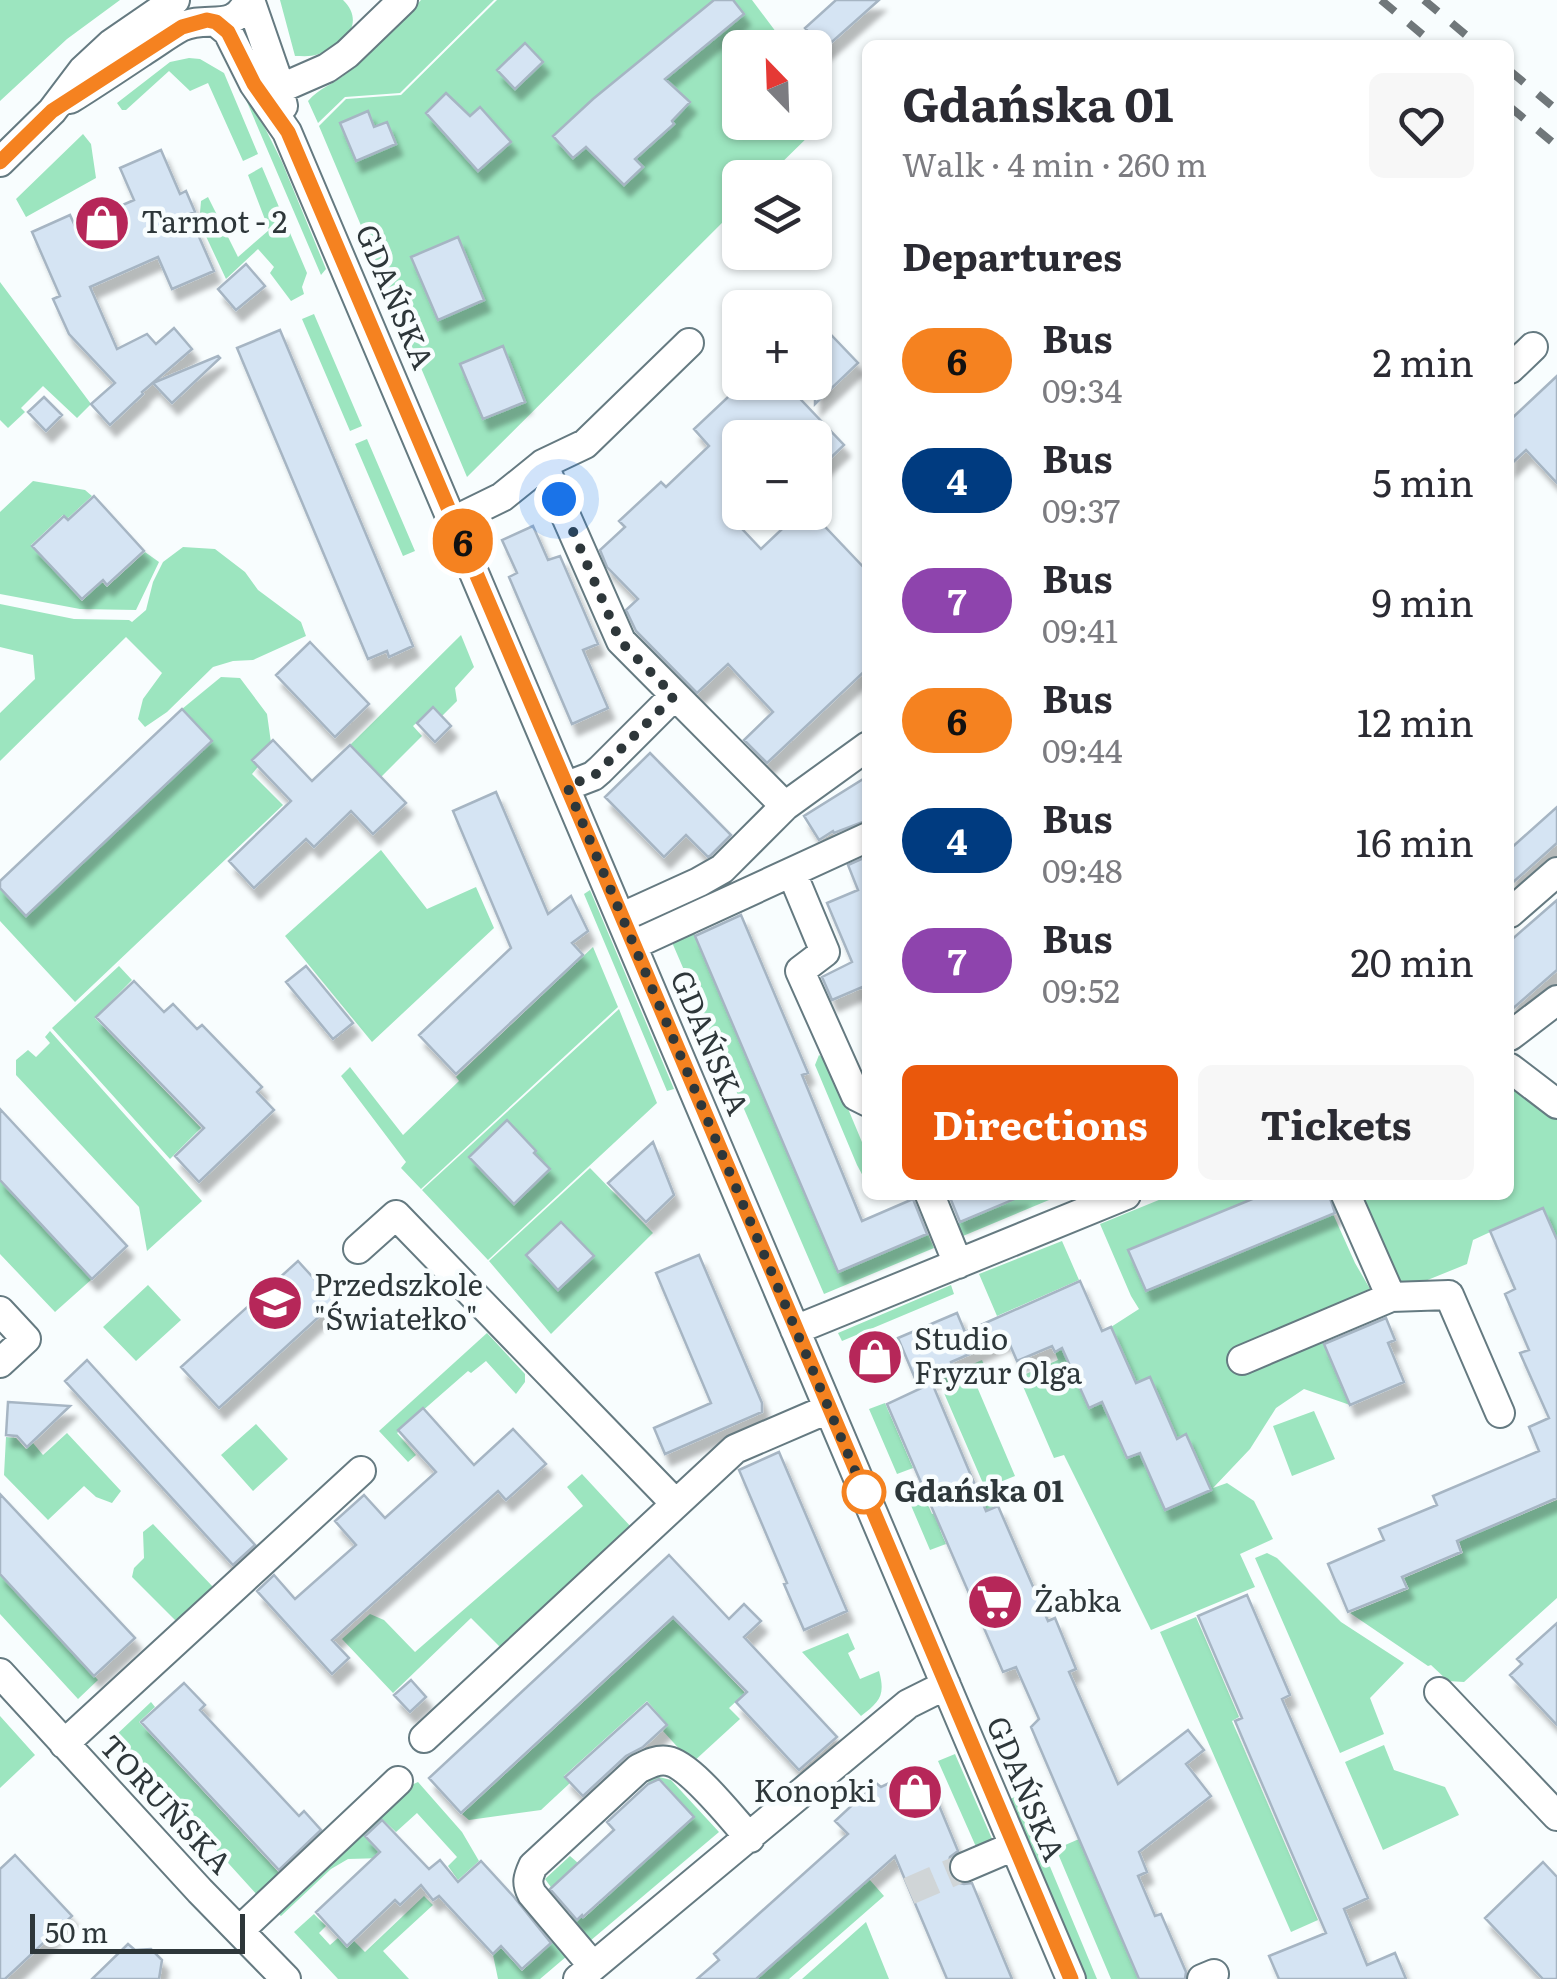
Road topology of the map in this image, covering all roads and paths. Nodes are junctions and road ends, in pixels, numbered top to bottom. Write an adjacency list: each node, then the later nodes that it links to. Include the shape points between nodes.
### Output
1 (174, 0): 6 (street, via 111,44)
2 (249, 0): 4 (street, via 224,22); 5 (street, GDAŃSKA)
3 (402, 0): 5 (street, via 348,54)
4 (204, 14): 6 (street); 7 (street, GDAŃSKA, via 228,32)
5 (280, 89): 7 (street, GDAŃSKA)
6 (52, 111): 8 (street)
7 (288, 132): 13 (street, GDAŃSKA)
8 (0, 162)
9 (688, 342): 12 (street, via 585,444)
10 (1533, 347): 11 (street)
11 (1514, 365)
12 (543, 464): 13 (street); 14 (street, via 620,641)
13 (455, 520): 16 (street, GDAŃSKA)
14 (674, 696): 16 (street, via 594,776); 17 (street)
15 (862, 750): 17 (street)
16 (567, 786): 22 (street, GDAŃSKA)
17 (785, 806): 22 (street, via 722,868)
18 (862, 840): 20 (street)
19 (1557, 872): 21 (street)
20 (792, 873): 23 (street); 27 (street, via 824,952 800,971)
21 (1514, 910)
22 (622, 917): 23 (street, GDAŃSKA)
23 (633, 945): 36 (street, GDAŃSKA)
24 (1557, 1000): 25 (street)
25 (1514, 1033)
26 (1514, 1071): 28 (street)
27 (862, 1099)
28 (1557, 1104)
29 (932, 1200): 33 (street)
30 (1114, 1200): 33 (street)
31 (1348, 1200): 34 (street)
32 (358, 1249): 42 (street, via 396,1215)
33 (958, 1264): 36 (street)
34 (1391, 1298): 37 (street); 40 (street, via 1449,1295)
35 (0, 1311): 38 (street, via 26,1339)
36 (795, 1330): 39 (street, GDAŃSKA)
37 (1242, 1360)
38 (0, 1362)
39 (828, 1409): 42 (street, via 735,1448); 44 (street, GDAŃSKA)
40 (1500, 1413)
41 (361, 1471): 47 (street)
42 (675, 1502): 46 (street)
43 (0, 1673): 47 (street, TORUŃSKA)
44 (946, 1685): 50 (street, via 908,1704); 51 (street, GDAŃSKA)
45 (1440, 1692): 49 (street)
46 (424, 1738)
47 (64, 1744): 53 (street, TORUŃSKA)
48 (398, 1781): 53 (street)
49 (1557, 1816)
50 (750, 1838): 54 (street); 54 (street, via 688,1770 656,1760 638,1770 527,1878)
51 (1014, 1846): 52 (street); 56 (street, GDAŃSKA)
52 (965, 1867)
53 (239, 1932): 55 (street, TORUŃSKA)
54 (585, 1973)
55 (286, 1979)
56 (1070, 1979)

